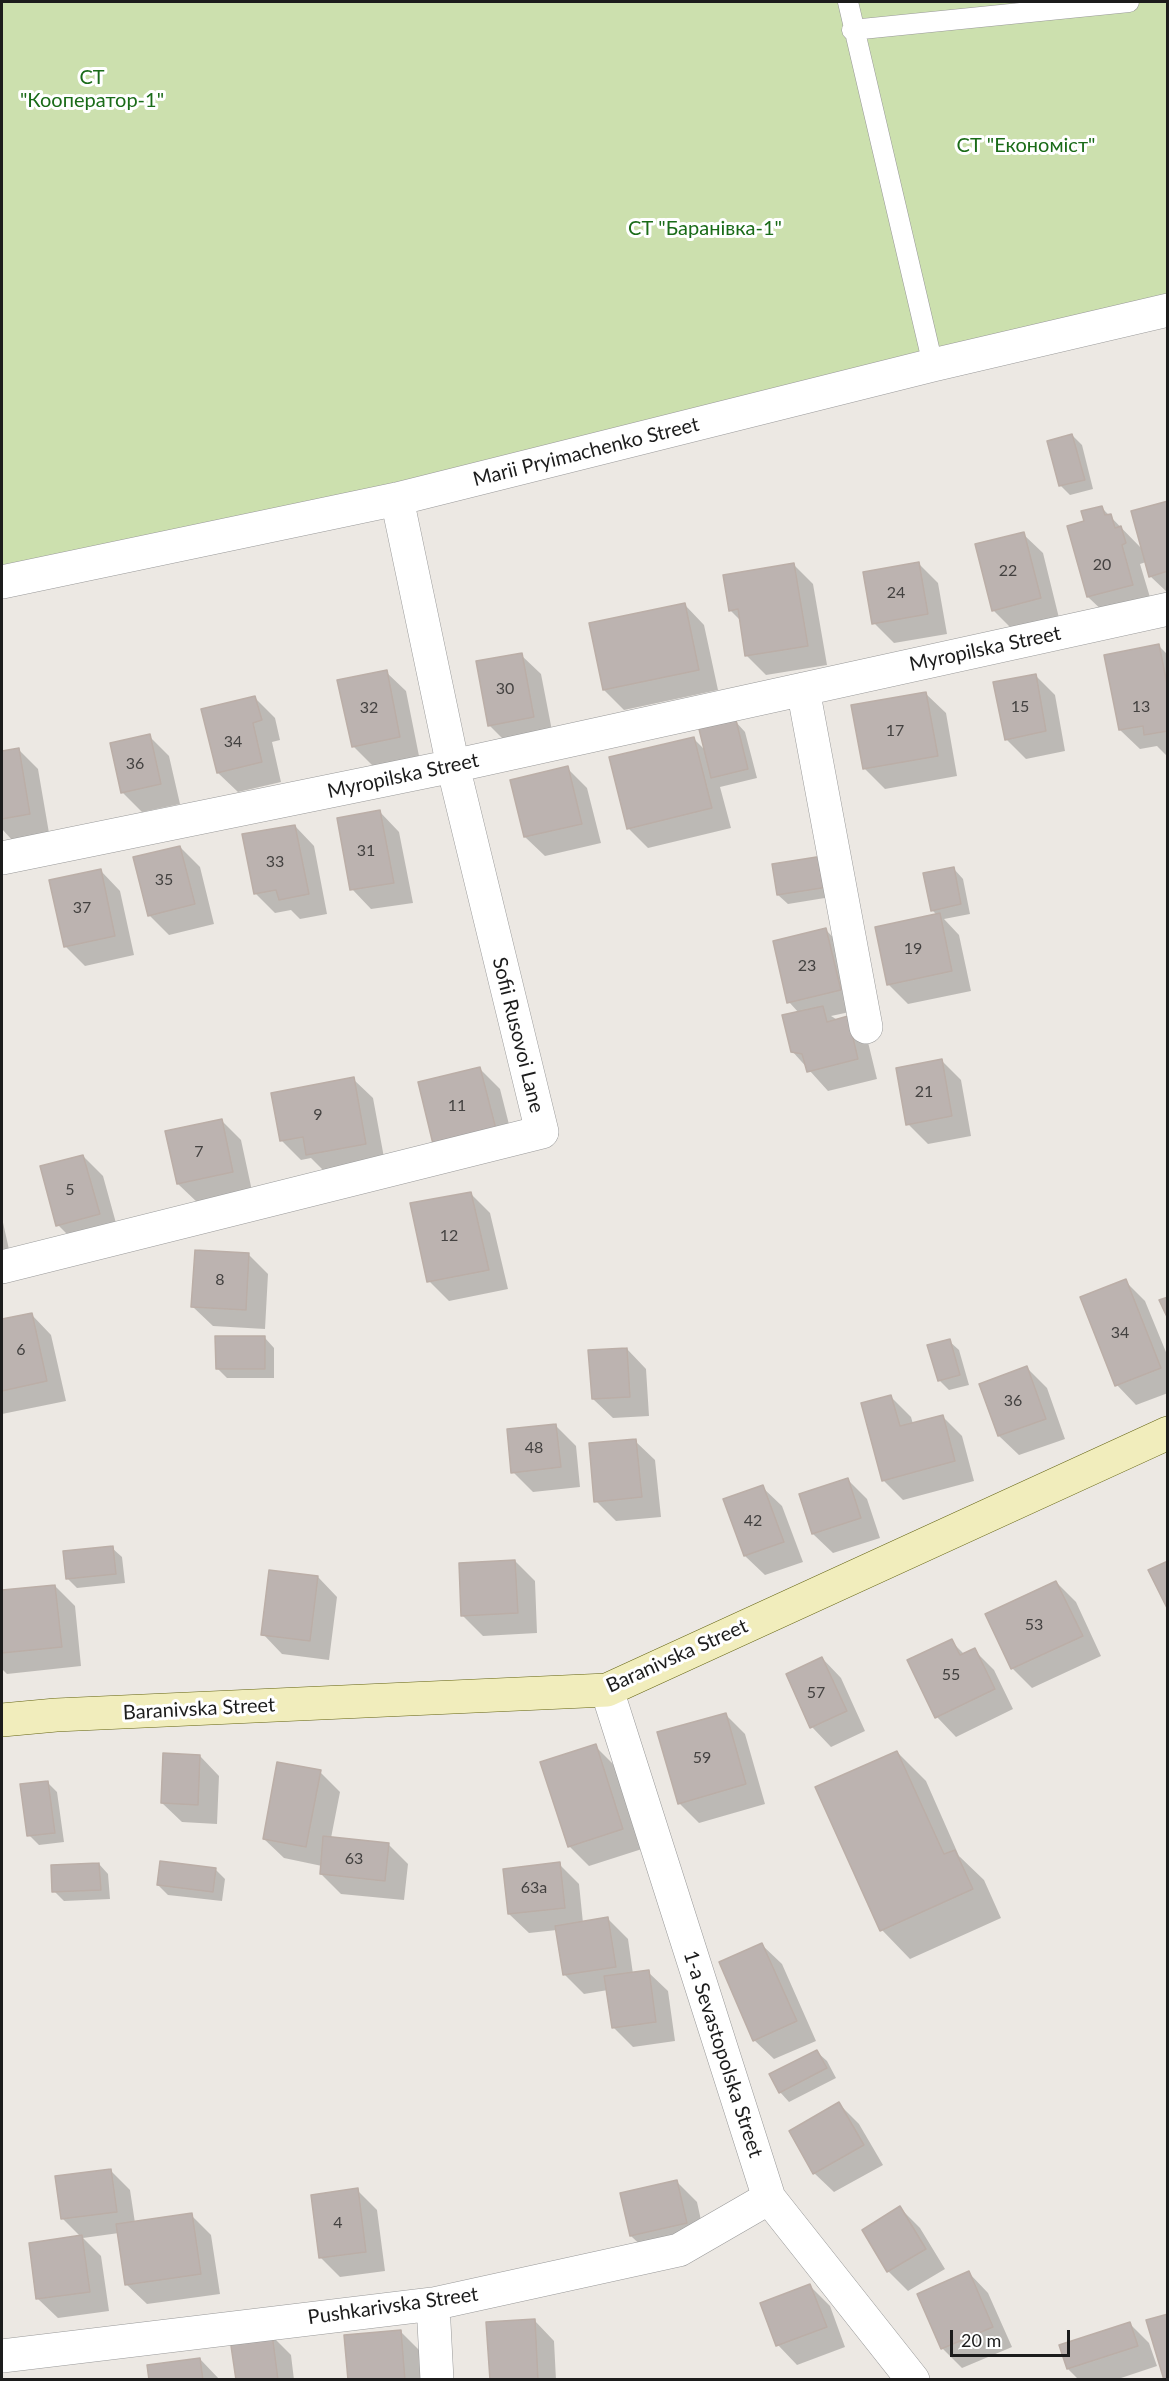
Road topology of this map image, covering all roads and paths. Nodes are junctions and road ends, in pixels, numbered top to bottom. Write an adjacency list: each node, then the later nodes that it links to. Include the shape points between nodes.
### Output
1 (848, 2): 3 (lane)
2 (1129, 2): 3 (lane)
3 (852, 30): 5 (lane)
4 (1167, 310): 5 (street, Marii Pryimachenko Street)
5 (933, 365): 6 (street, Marii Pryimachenko Street)
6 (397, 499): 7 (street, Marii Pryimachenko Street); 10 (street, Sofii Rusovoi Lane)
7 (2, 582)
8 (1167, 609): 9 (street, Myropilska Street)
9 (803, 689): 10 (street, Myropilska Street); 12 (street)
10 (453, 765): 11 (street, Myropilska Street); 13 (street, Sofii Rusovoi Lane, via 542,1132)
11 (2, 858)
12 (866, 1027)
13 (2, 1267)
14 (1167, 1433): 15 (main road, Baranivska Street)
15 (607, 1690): 16 (main road, Baranivska Street); 17 (street, 1-a Sevastopolska Street)
16 (2, 1720)
17 (769, 2198): 18 (street, Pushkarivska Street, via 679,2250); 21 (street, 1-a Sevastopolska Street)
18 (433, 2304): 19 (street, Pushkarivska Street); 20 (street)
19 (2, 2356)
20 (437, 2379)
21 (913, 2379)

